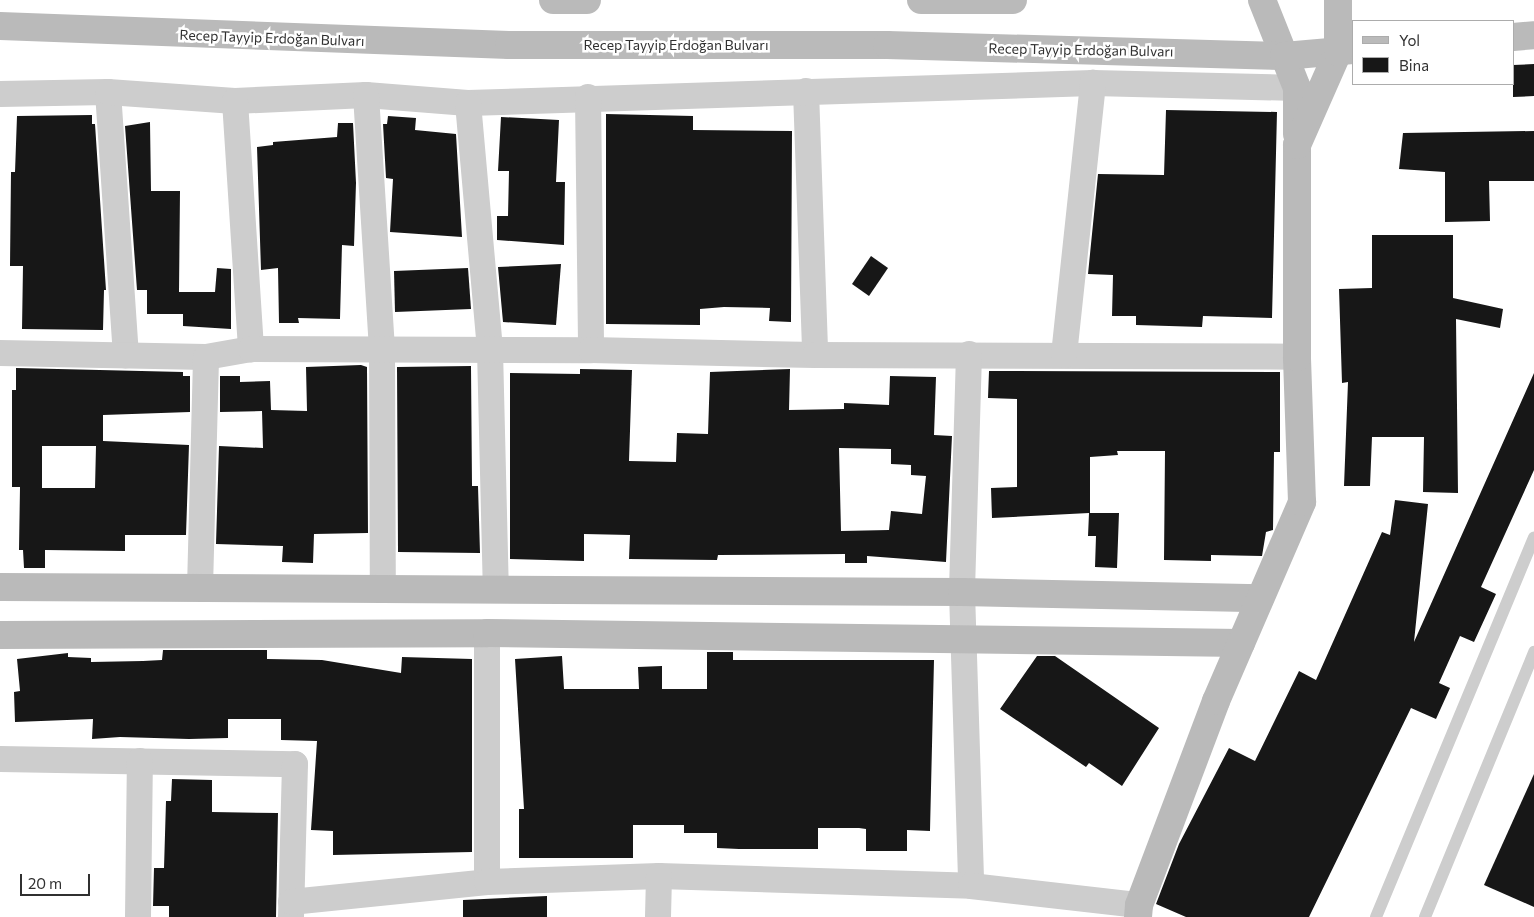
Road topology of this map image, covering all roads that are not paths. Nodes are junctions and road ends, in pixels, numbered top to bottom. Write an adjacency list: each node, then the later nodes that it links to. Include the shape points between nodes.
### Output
1 (553, 0): 2 (street)
2 (575, 0): 3 (street)
3 (587, 0)
4 (921, 0): 5 (street)
5 (1013, 0)
6 (1262, 0): 12 (street)
7 (1338, 0): 11 (street)
8 (0, 26): 12 (street, Recep Tayyip Erdoğan Bulvarı, via 509,45 897,46)
9 (1534, 35): 10 (street)
10 (1514, 36)
11 (1345, 51): 12 (street, Recep Tayyip Erdoğan Bulvarı); 22 (street)
12 (1284, 56): 14 (street)
13 (1093, 83): 14 (street); 15 (street); 31 (street)
14 (1297, 88): 22 (street)
15 (806, 91): 19 (street); 30 (street)
16 (108, 92): 17 (street); 20 (street); 29 (street)
17 (0, 94)
18 (366, 95): 20 (street); 21 (street); 26 (street)
19 (588, 97): 21 (street); 25 (street)
20 (235, 101): 23 (street)
21 (468, 102): 24 (street)
22 (1297, 145): 33 (street)
23 (251, 349): 26 (street); 32 (street)
24 (490, 350): 25 (street); 26 (street); 38 (street)
25 (591, 350): 30 (street)
26 (382, 351): 37 (street)
27 (0, 353): 29 (street)
28 (969, 354): 30 (street); 31 (street); 39 (street)
29 (126, 355): 32 (street)
30 (815, 355)
31 (1064, 355): 33 (street)
32 (206, 357): 36 (street)
33 (1297, 357): 40 (street, via 1302,502)
34 (1534, 538): 55 (lane)
35 (0, 587): 36 (street)
36 (200, 588): 37 (street)
37 (383, 588): 38 (street)
38 (496, 589): 39 (street)
39 (962, 592): 40 (street); 43 (street)
40 (1260, 598): 44 (street)
41 (487, 633): 42 (street); 43 (street); 49 (street)
42 (0, 635)
43 (962, 639): 44 (street); 50 (street)
44 (1242, 642): 52 (street, via 1216,701)
45 (1534, 652): 56 (lane)
46 (0, 759): 47 (street)
47 (140, 761): 51 (street, via 295,764); 53 (street)
48 (659, 876): 49 (street); 50 (street); 54 (street)
49 (487, 882): 51 (street)
50 (972, 886): 52 (street)
51 (291, 909)
52 (1138, 911)
53 (138, 917)
54 (658, 917)
55 (1376, 917)
56 (1425, 917)

